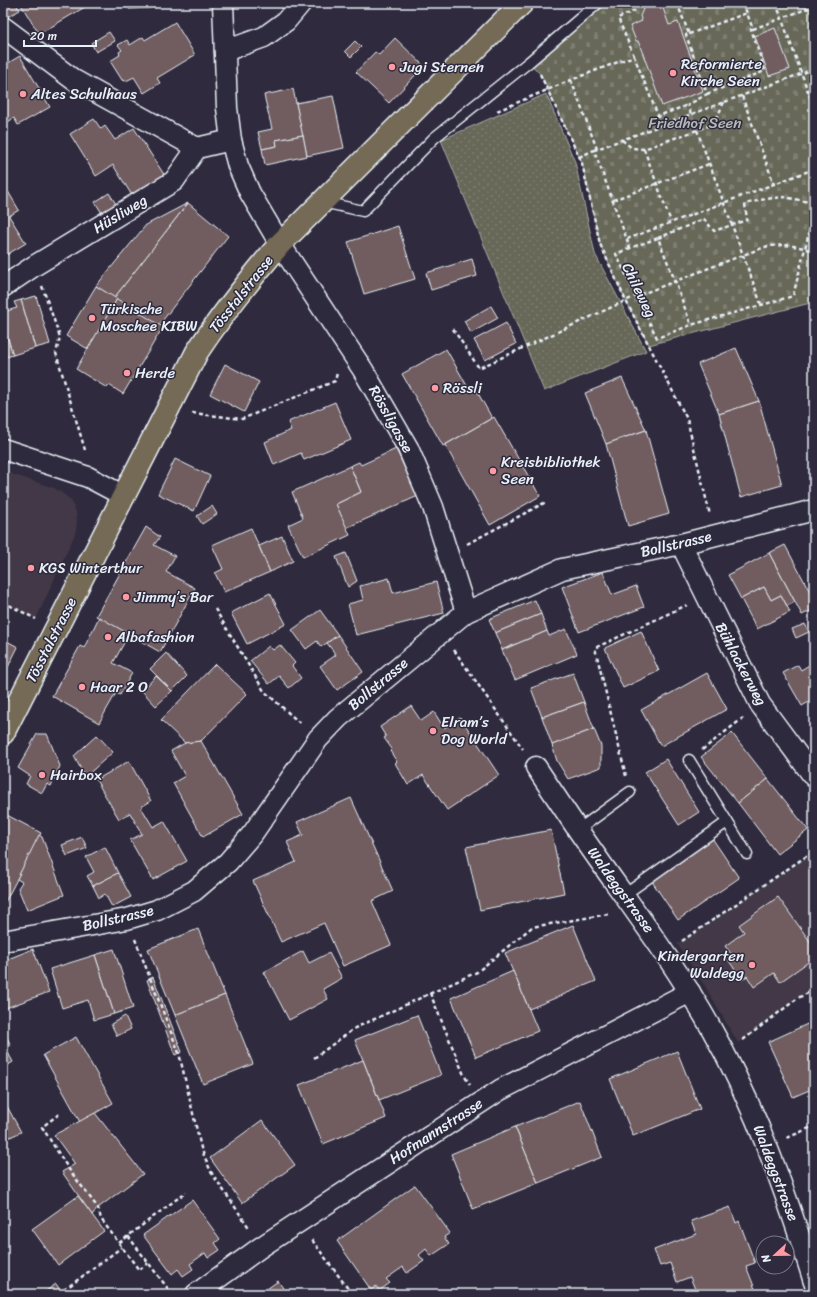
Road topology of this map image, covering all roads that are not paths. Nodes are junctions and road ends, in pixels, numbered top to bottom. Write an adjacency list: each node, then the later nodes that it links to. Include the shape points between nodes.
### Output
1 (223, 3): 6 (street, Rössligasse)
2 (301, 3): 6 (street, via 286,20 264,37)
3 (522, 3): 9 (main road, Tösstalstrasse)
4 (598, 3): 9 (lane, via 434,138 363,211)
5 (3, 27): 8 (street, via 74,80)
6 (225, 51): 7 (street, Rössligasse)
7 (231, 140): 8 (street); 10 (street, Rössligasse, via 238,166 250,193)
8 (196, 148): 11 (street, Hüsliweg, via 174,181)
9 (323, 202): 10 (main road, Tösstalstrasse)
10 (280, 244): 13 (main road, Tösstalstrasse, via 218,320 197,352); 16 (street, Rössligasse, via 363,370 408,448 433,507)
11 (3, 287)
12 (3, 449): 13 (street, via 88,478)
13 (124, 496): 17 (main road, Tösstalstrasse)
14 (814, 510): 15 (street, Bollstrasse)
15 (681, 544): 16 (street, Bollstrasse, via 562,569); 20 (street, Bühlackerweg, via 760,704)
16 (466, 612): 26 (street, Bollstrasse, via 338,718 318,739 253,833 228,862 194,891 157,910 127,919)
17 (3, 733)
18 (689, 760): 22 (lane)
19 (536, 768): 23 (street, Waldeggstrasse)
20 (814, 777)
21 (630, 792): 23 (lane)
22 (727, 822): 24 (lane); 25 (lane)
23 (578, 830): 25 (street, Waldeggstrasse)
24 (747, 854)
25 (620, 904): 27 (street, Waldeggstrasse, via 665,952)
26 (3, 941)
27 (690, 992): 28 (street, Waldeggstrasse, via 725,1053 766,1143 800,1235); 29 (street, Hofmannstrasse, via 500,1090 261,1247)
28 (814, 1282)
29 (196, 1294)

